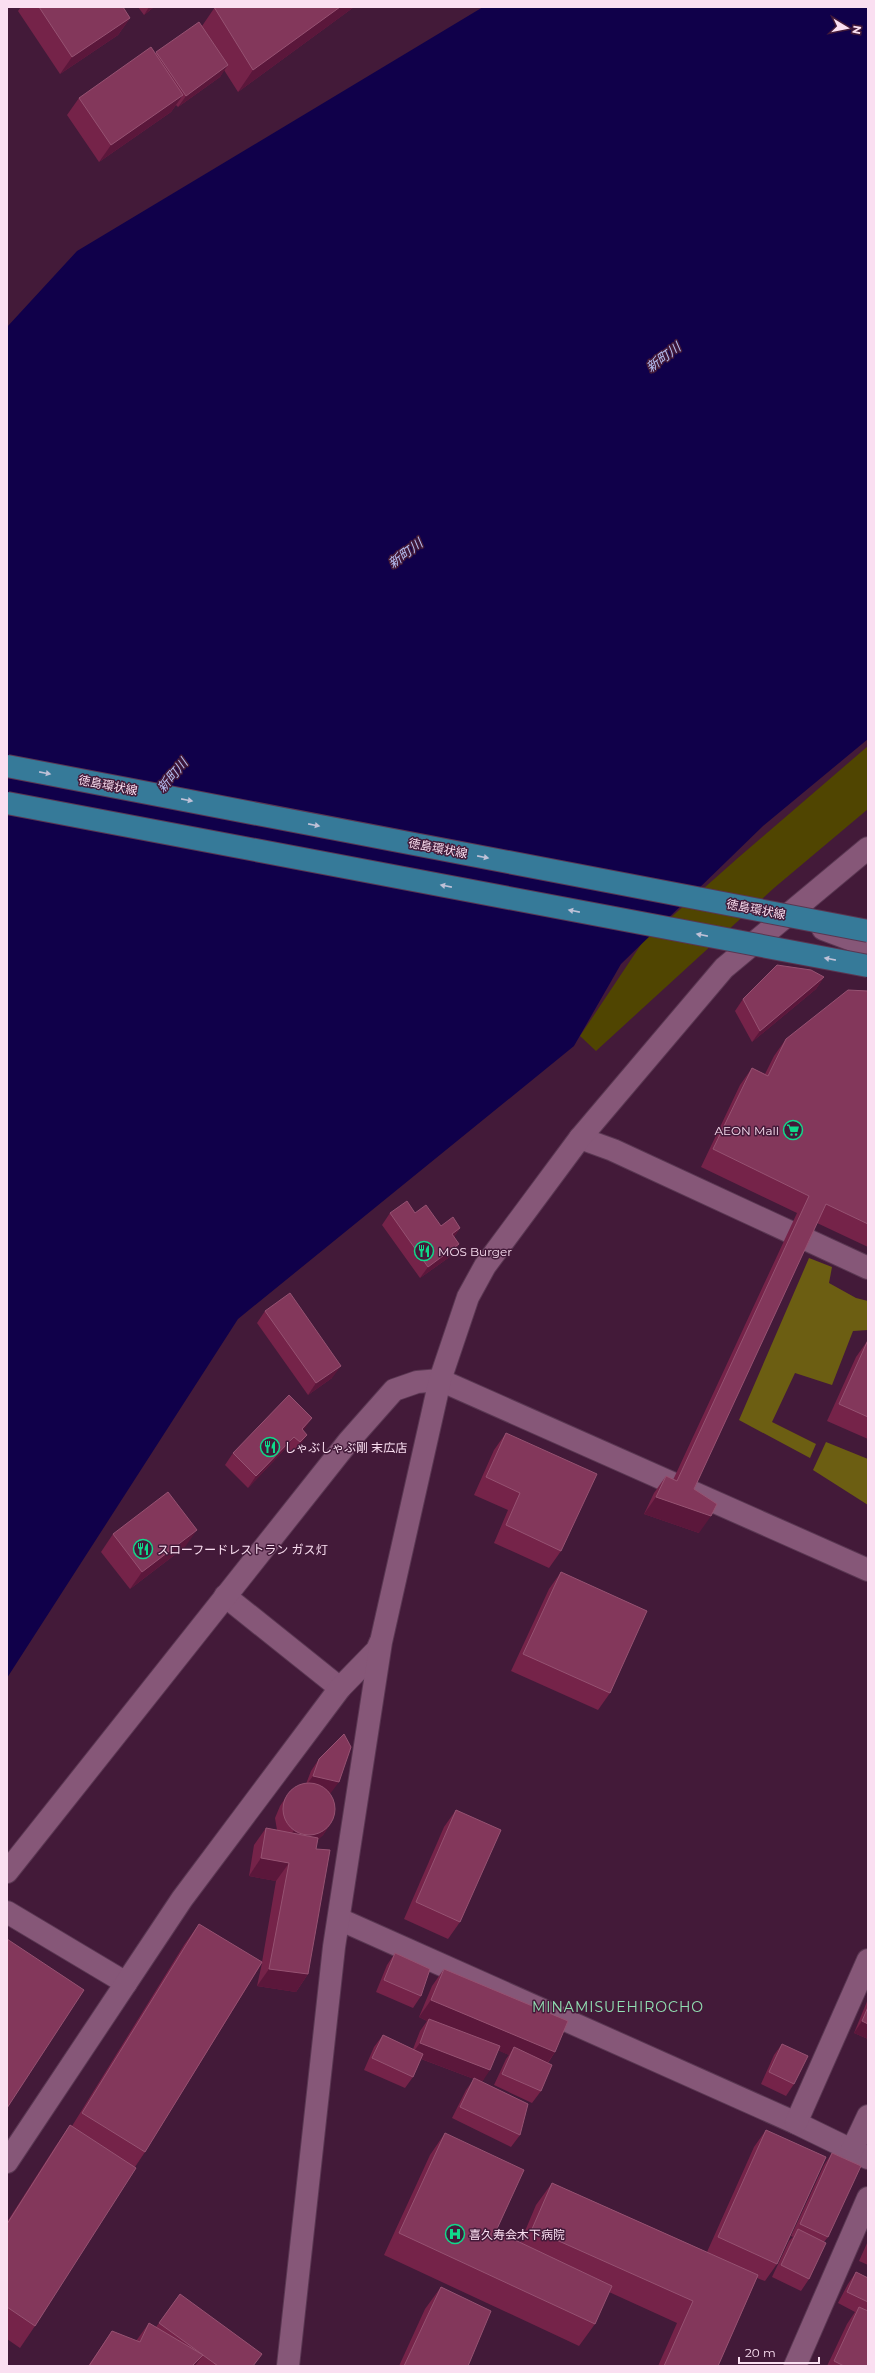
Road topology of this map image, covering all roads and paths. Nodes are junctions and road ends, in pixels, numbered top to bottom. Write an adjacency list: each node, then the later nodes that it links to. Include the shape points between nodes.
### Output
1 (7, 766): 6 (main road, 徳島環状線, one-way to 6, bridge)
2 (7, 803): 8 (main road, one-way to 2, bridge)
3 (868, 848): 4 (street)
4 (778, 922): 5 (street); 9 (street, via 724,968)
5 (822, 929): 6 (street); 7 (street)
6 (868, 932)
7 (868, 946)
8 (868, 966)
9 (580, 1138): 10 (street, via 613,1150); 11 (street, via 474,1283)
10 (868, 1268)
11 (440, 1380): 12 (street); 13 (street, via 417,1382 394,1390 348,1442); 14 (street)
12 (868, 1570)
13 (225, 1596): 15 (street); 16 (street)
14 (381, 1642): 15 (street); 18 (street)
15 (340, 1688): 20 (street, via 182,1899)
16 (7, 1872)
17 (7, 1912): 20 (street)
18 (339, 1919): 22 (street); 26 (street)
19 (868, 1960): 22 (street)
20 (126, 1983): 24 (street)
21 (868, 2116): 23 (street)
22 (796, 2123): 23 (street)
23 (860, 2154)
24 (7, 2162)
25 (868, 2198): 27 (street)
26 (288, 2366)
27 (795, 2366)

